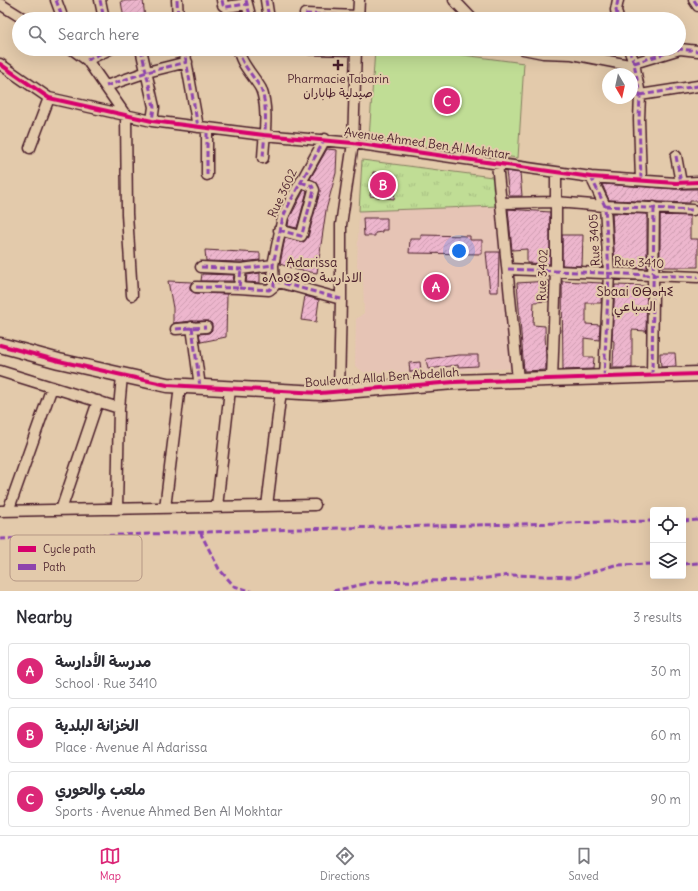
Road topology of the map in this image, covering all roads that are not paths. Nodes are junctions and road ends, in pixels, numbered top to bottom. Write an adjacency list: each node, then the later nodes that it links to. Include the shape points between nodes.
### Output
1 (56, 0): 14 (street)
2 (100, 0): 15 (street)
3 (177, 0): 16 (street)
4 (222, 0): 10 (street, via 222,5 226,7)
5 (266, 0): 18 (street)
6 (359, 0): 19 (street)
7 (454, 0): 20 (street)
8 (618, 0): 21 (street)
9 (694, 0): 12 (street)
10 (247, 2): 17 (street)
11 (0, 4): 13 (street)
12 (698, 6)
13 (13, 12)
14 (61, 12)
15 (103, 12)
16 (178, 12)
17 (249, 12)
18 (268, 12)
19 (358, 12)
20 (465, 12)
21 (617, 12)
22 (686, 50): 23 (street)
23 (698, 51)
24 (82, 56): 33 (street)
25 (95, 56): 33 (street)
26 (143, 56): 37 (street)
27 (186, 56): 34 (street)
28 (240, 56): 45 (street, via 261,89 264,100)
29 (356, 56): 47 (street)
30 (584, 56): 36 (street)
31 (631, 56): 36 (street)
32 (659, 56): 36 (street)
33 (87, 60): 38 (street)
34 (187, 62): 37 (street); 44 (street)
35 (0, 64): 41 (street)
36 (634, 64): 40 (street)
37 (147, 72): 38 (street); 43 (street, via 154,107)
38 (106, 86): 42 (street)
39 (698, 86): 40 (street)
40 (640, 94): 55 (street)
41 (49, 98): 42 (street, Avenue Ahmed Ben Al Mokhtar); 48 (street)
42 (126, 116): 43 (street, Avenue Ahmed Ben Al Mokhtar); 76 (street, via 127,214)
43 (152, 121): 44 (street, Avenue Ahmed Ben Al Mokhtar)
44 (202, 128): 45 (street, Avenue Ahmed Ben Al Mokhtar); 53 (street)
45 (264, 135): 46 (street, Avenue Ahmed Ben Al Mokhtar); 50 (street)
46 (325, 139): 47 (street, Avenue Ahmed Ben Al Mokhtar); 56 (street, Rue 3602)
47 (354, 143): 51 (street, Avenue Ahmed Ben Al Mokhtar); 77 (street, via 341,225)
48 (30, 148)
49 (676, 156): 58 (street)
50 (263, 158)
51 (497, 162): 52 (street, Avenue Ahmed Ben Al Mokhtar); 60 (street)
52 (556, 172): 54 (street, Avenue Ahmed Ben Al Mokhtar); 59 (street, Rue 3402)
53 (207, 175)
54 (591, 177): 55 (street, Avenue Ahmed Ben Al Mokhtar); 61 (street, Rue 3405)
55 (641, 180): 58 (street, Avenue Ahmed Ben Al Mokhtar)
56 (301, 182): 64 (street, Rue 3602); 64 (street, via 312,186 314,190 302,234 301,236)
57 (698, 182): 58 (street, Avenue Ahmed Ben Al Mokhtar)
58 (681, 183)
59 (556, 202): 60 (street); 61 (street); 69 (street, Rue 3402)
60 (501, 203): 68 (street)
61 (605, 206): 62 (street); 70 (street, Rue 3405)
62 (654, 207): 63 (street); 71 (street)
63 (693, 210)
64 (279, 230): 65 (street, Rue 3602)
65 (274, 265): 67 (street); 73 (street, Rue 3602)
66 (200, 267): 67 (street)
67 (241, 269): 75 (street)
68 (508, 269): 69 (street, Rue 3410); 88 (street)
69 (556, 271): 70 (street, Rue 3410); 87 (street, Rue 3402)
70 (609, 273): 71 (street, Rue 3410); 86 (street, Rue 3405)
71 (654, 276): 72 (street, Rue 3410); 85 (street)
72 (698, 277)
73 (275, 283): 75 (street, via 269,290); 77 (street)
74 (196, 287): 75 (street)
75 (239, 288)
76 (132, 295)
77 (341, 299): 94 (street)
78 (192, 327): 79 (street); 80 (street); 91 (street)
79 (206, 327)
80 (176, 329)
81 (0, 345): 84 (street, Boulevard Allal Ben Abdellah)
82 (0, 373): 90 (street)
83 (698, 374): 85 (street, Boulevard Allal Ben Abdellah)
84 (122, 376): 89 (street, Boulevard Allal Ben Abdellah); 96 (street)
85 (652, 376): 86 (street, Boulevard Allal Ben Abdellah)
86 (604, 378): 87 (street, Boulevard Allal Ben Abdellah)
87 (552, 379): 88 (street, Boulevard Allal Ben Abdellah)
88 (518, 380): 94 (street, Boulevard Allal Ben Abdellah, via 454,382)
89 (180, 386): 91 (street, Boulevard Allal Ben Abdellah); 100 (street)
90 (52, 387): 95 (street); 103 (street)
91 (200, 387): 92 (street, Boulevard Allal Ben Abdellah)
92 (230, 388): 93 (street, Boulevard Allal Ben Abdellah); 99 (street)
93 (281, 391): 94 (street, Boulevard Allal Ben Abdellah); 98 (street)
94 (339, 392)
95 (98, 401): 96 (street); 102 (street)
96 (119, 408): 101 (street)
97 (315, 505): 98 (street)
98 (267, 506): 99 (street)
99 (217, 507): 100 (street)
100 (165, 508): 101 (street)
101 (117, 509): 102 (street)
102 (61, 510): 103 (street)
103 (4, 511)

